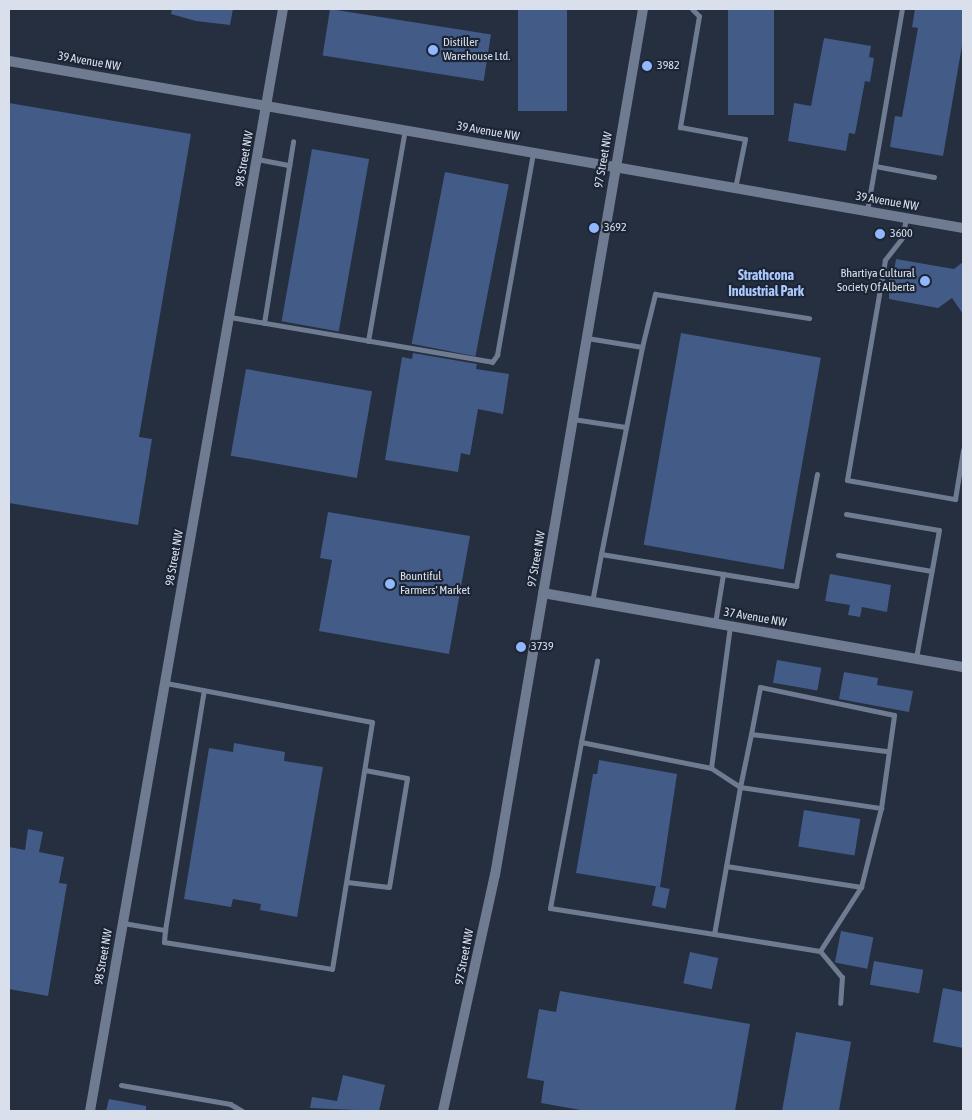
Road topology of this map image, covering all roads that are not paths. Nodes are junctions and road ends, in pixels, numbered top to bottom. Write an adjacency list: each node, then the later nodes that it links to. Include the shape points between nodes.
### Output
1 (284, 9): 6 (street, 98 Street NW)
2 (643, 9): 13 (street, 97 Street NW)
3 (692, 9): 15 (lane, via 699,16 680,126 745,138)
4 (902, 9): 12 (lane)
5 (9, 61): 6 (street, 39 Avenue NW)
6 (267, 106): 7 (street, 39 Avenue NW); 10 (street, 98 Street NW)
7 (405, 130): 9 (street, 39 Avenue NW); 23 (lane)
8 (293, 141): 11 (lane)
9 (533, 153): 13 (street, 39 Avenue NW); 23 (lane, via 496,360 486,363)
10 (257, 159): 11 (lane); 19 (street, 98 Street NW)
11 (290, 165): 21 (lane)
12 (874, 166): 14 (lane); 16 (lane)
13 (616, 167): 15 (street, 39 Avenue NW); 22 (street, 97 Street NW)
14 (934, 177)
15 (735, 188): 16 (street, 39 Avenue NW)
16 (867, 211): 17 (street, 39 Avenue NW)
17 (906, 218): 18 (street, 39 Avenue NW); 27 (lane, via 902,238 885,260 847,480 955,499)
18 (963, 228)
19 (230, 317): 21 (lane); 41 (street, 98 Street NW)
20 (809, 318): 24 (lane, via 655,294)
21 (264, 323): 23 (lane)
22 (587, 338): 24 (lane); 25 (street, 97 Street NW)
23 (368, 341)
24 (642, 347): 26 (lane)
25 (573, 419): 26 (lane); 34 (street, 97 Street NW)
26 (625, 427): 30 (lane)
27 (963, 450)
28 (817, 474): 33 (lane, via 796,586)
29 (846, 514): 32 (lane, via 939,530)
30 (601, 554): 33 (lane); 35 (lane)
31 (838, 555): 32 (lane)
32 (932, 571): 38 (lane)
33 (723, 574): 36 (lane)
34 (543, 594): 35 (street, 37 Avenue NW); 61 (street, 97 Street NW, via 494,875)
35 (592, 602): 36 (street, 37 Avenue NW)
36 (714, 624): 37 (street, 37 Avenue NW)
37 (730, 626): 38 (street, 37 Avenue NW); 46 (lane)
38 (916, 659): 40 (street, 37 Avenue NW)
39 (597, 661): 44 (lane)
40 (963, 667)
41 (165, 683): 42 (lane); 53 (street, 98 Street NW)
42 (204, 690): 47 (lane, via 372,722); 54 (lane)
43 (751, 734): 45 (lane); 45 (lane, via 760,687 894,715); 48 (lane)
44 (581, 742): 46 (lane); 55 (lane, via 550,908)
45 (886, 751): 49 (lane)
46 (711, 768): 48 (lane)
47 (365, 770): 51 (lane); 51 (lane, via 407,778 389,888)
48 (740, 786): 49 (lane); 50 (lane)
49 (881, 808): 52 (lane)
50 (726, 866): 52 (lane); 55 (lane)
51 (347, 882): 54 (lane, via 332,969 164,942)
52 (861, 887): 56 (lane)
53 (123, 923): 54 (lane); 59 (street, 98 Street NW)
54 (165, 930)
55 (714, 934): 56 (lane)
56 (820, 951): 57 (lane, via 842,977)
57 (840, 1003)
58 (122, 1085): 60 (lane, via 230,1104)
59 (90, 1111)
60 (242, 1111)
61 (443, 1111)

